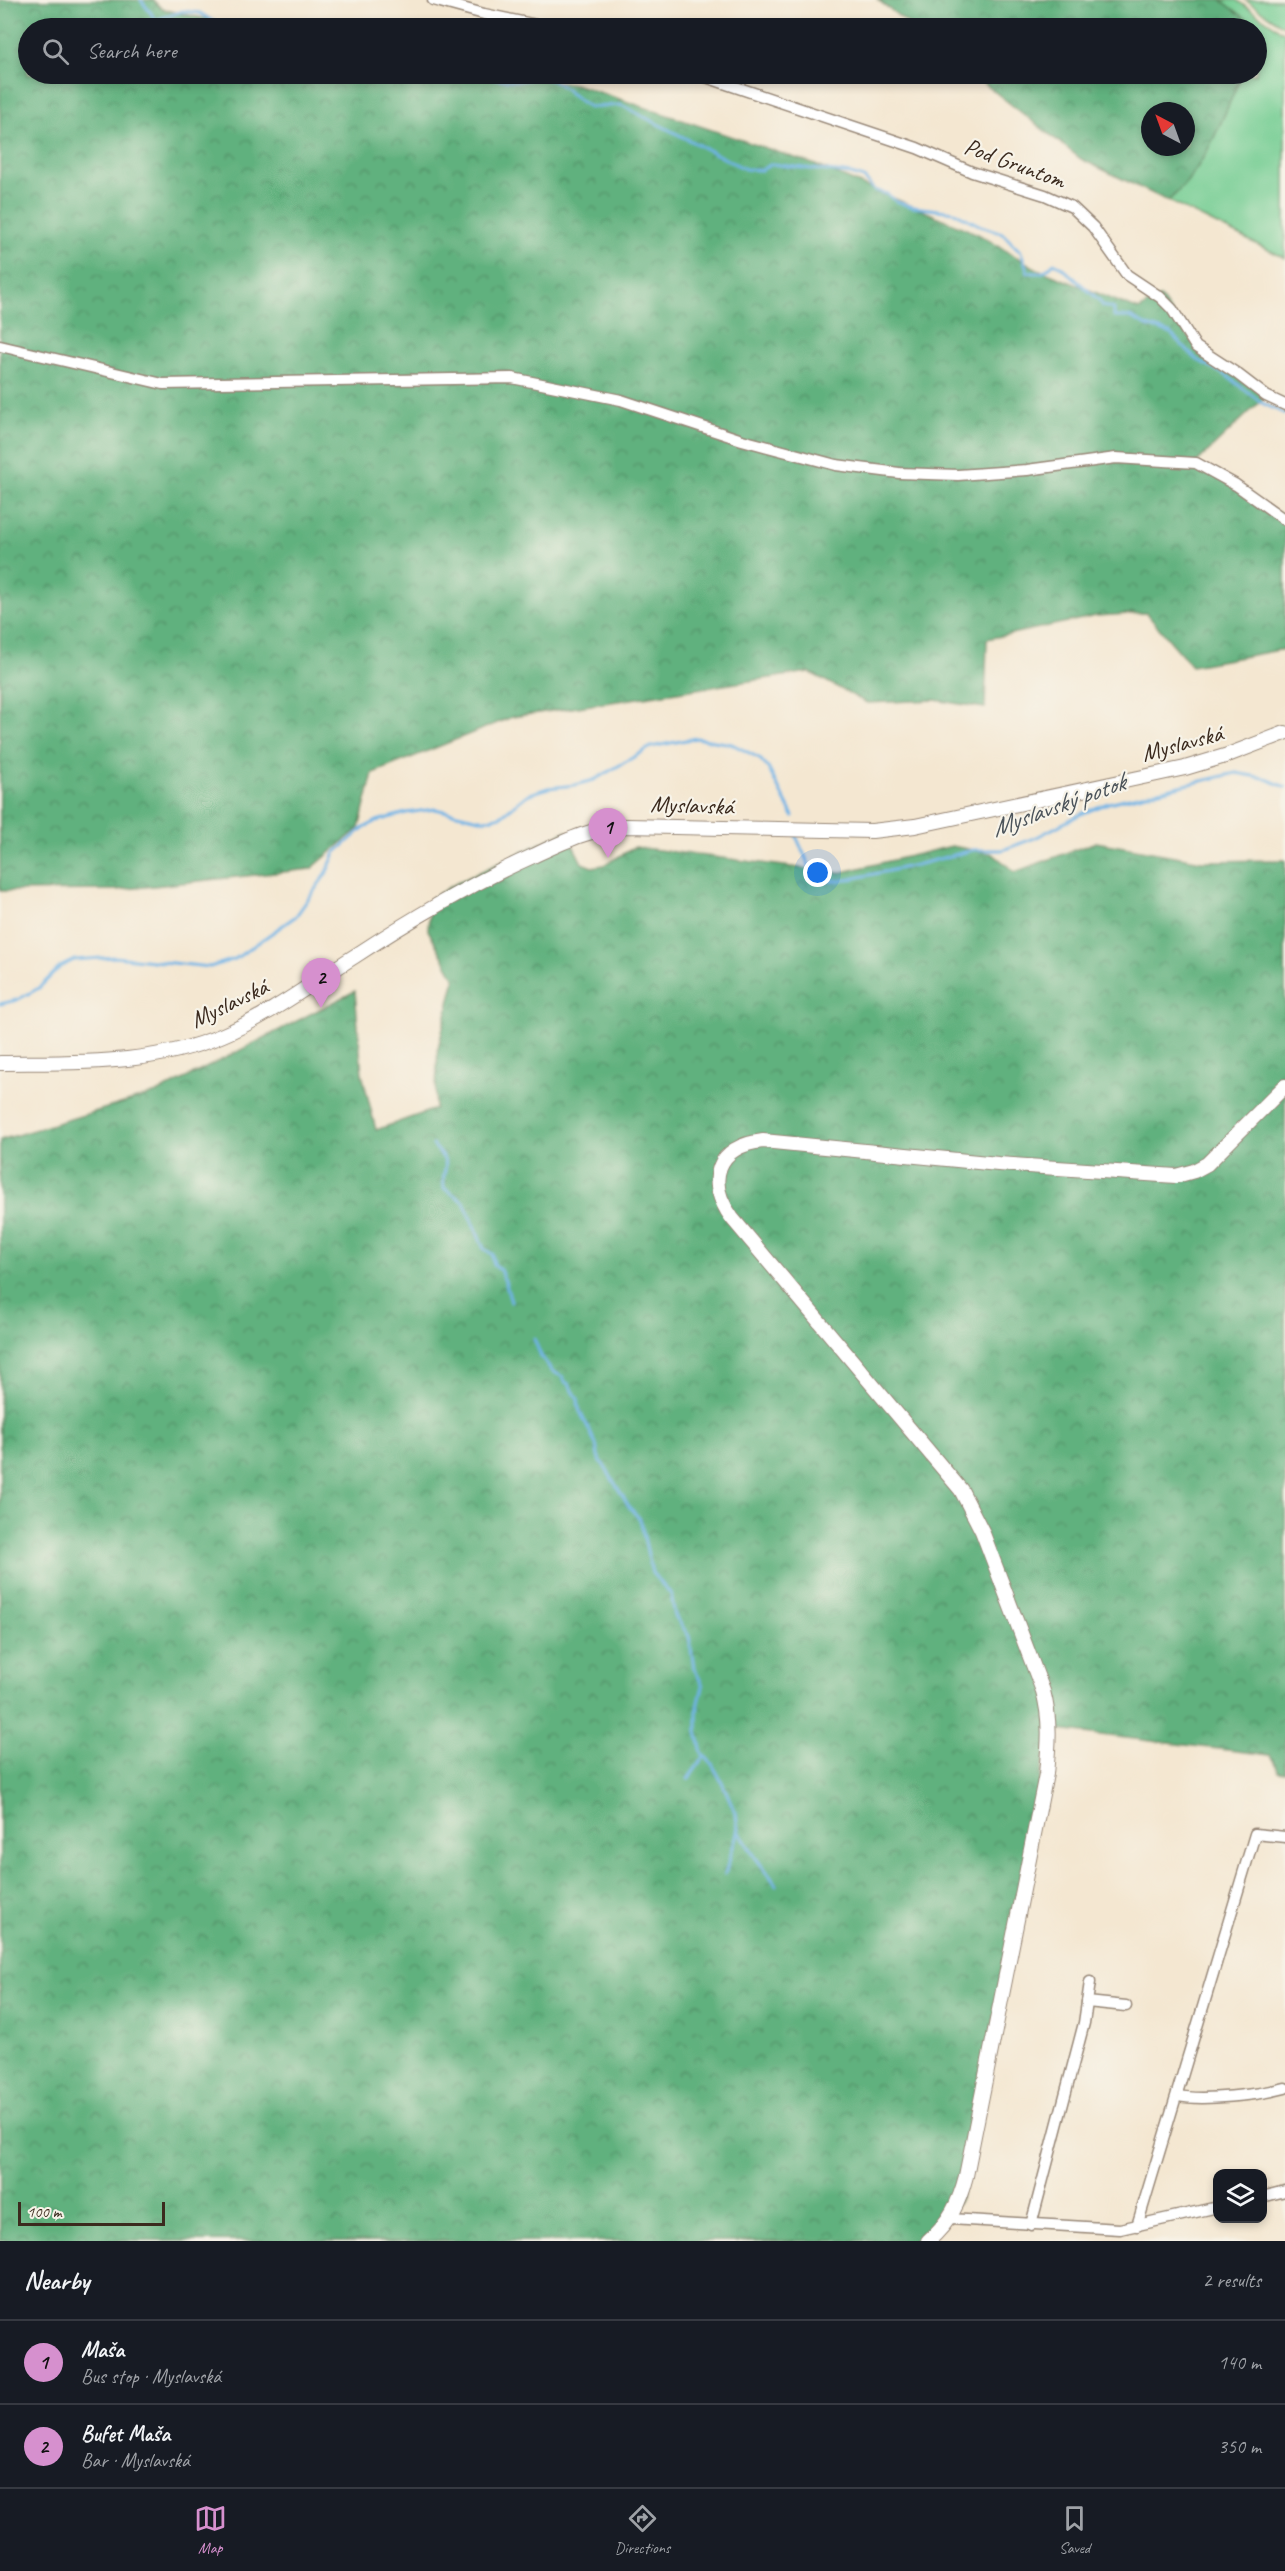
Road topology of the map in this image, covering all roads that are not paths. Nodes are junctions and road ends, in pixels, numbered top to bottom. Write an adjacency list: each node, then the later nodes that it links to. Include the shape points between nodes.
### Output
1 (433, 0): 2 (street)
2 (499, 18)
3 (728, 84): 5 (street, Pod Gruntom, via 918,148 972,172 1066,204 1093,227 1127,275 1172,309 1196,348)
4 (0, 346): 6 (street, via 162,384 512,378 621,400 742,440 836,465 899,473 958,475 1116,458 1196,463 1236,485)
5 (1285, 405)
6 (1285, 520)
7 (1285, 733): 8 (street, Myslavská, via 1185,768 915,826 872,831 627,826 597,829 476,881 266,1013 202,1043 139,1059)
8 (0, 1063)
9 (1285, 1086): 19 (street, via 1207,1164 1176,1176 998,1164 763,1141 735,1148 718,1171 718,1194 732,1218 961,1490 988,1549 1049,1716 1046,1774 1007,1978 966,2176)
10 (1285, 1837): 15 (street, via 1255,1834)
11 (1090, 1982): 12 (street)
12 (1088, 2002): 13 (street); 20 (street)
13 (1126, 2006)
14 (1285, 2088): 15 (street, via 1227,2096)
15 (1178, 2096): 21 (street)
16 (1285, 2191): 17 (street)
17 (1267, 2196)
18 (1213, 2209): 21 (street)
19 (950, 2219): 20 (street); 22 (street)
20 (1031, 2224): 21 (street, via 1119,2229)
21 (1137, 2226)
22 (934, 2239)

